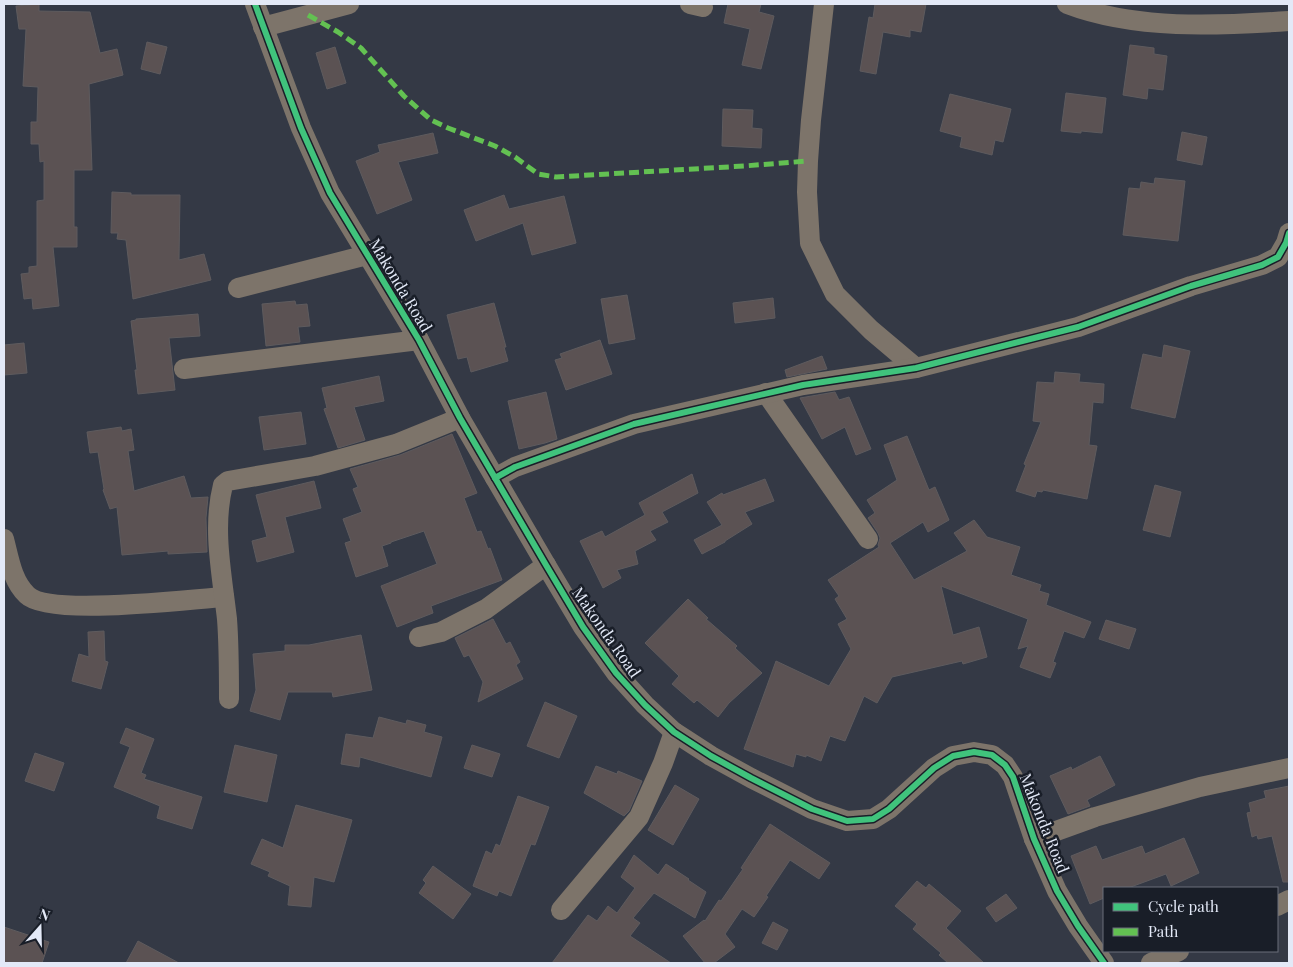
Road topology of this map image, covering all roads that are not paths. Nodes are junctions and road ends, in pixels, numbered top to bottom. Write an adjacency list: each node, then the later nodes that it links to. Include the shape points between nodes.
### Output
1 (255, 4): 6 (street, Makonda Road)
2 (349, 4): 6 (street)
3 (824, 4): 11 (street, via 808,161 810,243 835,294)
4 (1067, 4): 5 (street, via 1132,20 1199,25)
5 (1289, 22)
6 (262, 27): 8 (street, Makonda Road, via 330,193)
7 (1289, 233): 11 (street, via 1278,257 1262,266 1191,286 1078,327)
8 (367, 255): 9 (street); 10 (street, Makonda Road)
9 (238, 288)
10 (419, 340): 12 (street); 14 (street, Makonda Road)
11 (916, 368): 13 (street)
12 (184, 369)
13 (766, 393): 15 (street, via 634,424 515,467); 17 (street)
14 (460, 418): 15 (street, Makonda Road); 19 (street, via 396,444 324,464 228,481 222,485 218,539)
15 (495, 478): 18 (street, Makonda Road)
16 (4, 539): 19 (street, via 20,587 28,597 40,602 112,606)
17 (868, 539)
18 (546, 565): 20 (street, via 486,609 441,632); 22 (street, Makonda Road, via 583,627 616,673)
19 (224, 597): 21 (street)
20 (419, 637)
21 (229, 699)
22 (674, 732): 24 (street, Makonda Road, via 751,778 812,809 847,821 873,819 953,756 974,752 992,755 1005,765 1013,778); 25 (street, via 638,817)
23 (1289, 768): 24 (street, via 1200,787 1095,817)
24 (1034, 839): 27 (street, Makonda Road, via 1057,890)
25 (561, 910)
26 (1177, 952): 28 (street)
27 (1104, 963)
28 (1151, 963)

